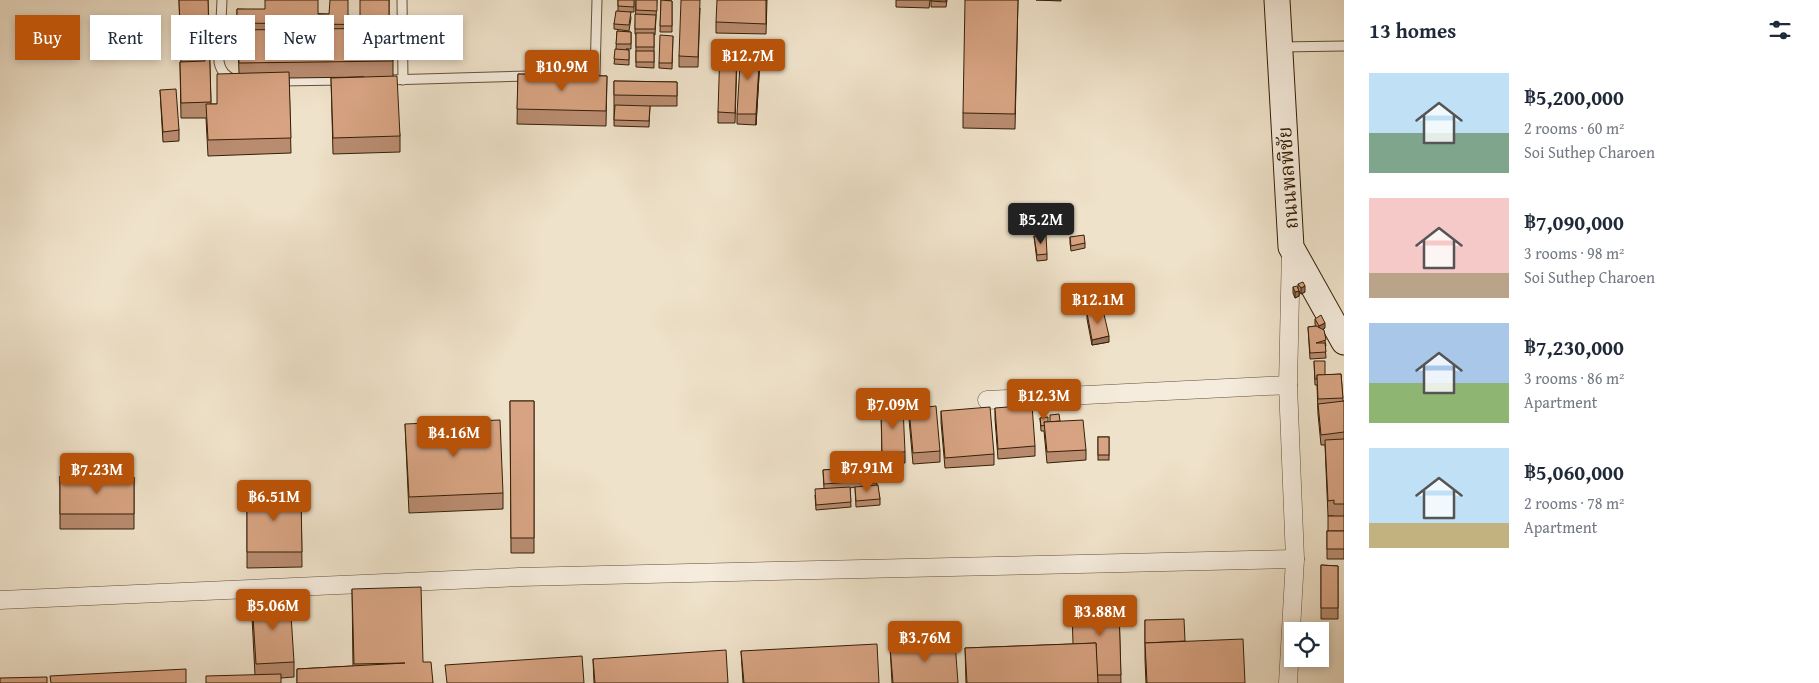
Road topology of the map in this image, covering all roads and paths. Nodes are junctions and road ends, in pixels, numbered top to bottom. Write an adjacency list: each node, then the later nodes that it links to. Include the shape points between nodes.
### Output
1 (222, 0): 10 (lane, via 220,69 232,79)
2 (402, 0): 9 (lane)
3 (597, 0): 9 (lane, via 596,74)
4 (1276, 0): 6 (street, ถนนพลพิชัย)
5 (1344, 46): 6 (lane)
6 (1279, 47): 12 (street, ถนนพลพิชัย)
7 (353, 80): 11 (lane)
8 (382, 80): 9 (lane)
9 (403, 80)
10 (247, 81)
11 (266, 81)
12 (1291, 247): 13 (street, ถนนพลพิชัย); 14 (street)
13 (1344, 342)
14 (1288, 385): 15 (street); 16 (street)
15 (987, 400)
16 (1295, 559): 17 (street, via 519,577); 18 (street)
17 (0, 600)
18 (1288, 683)

